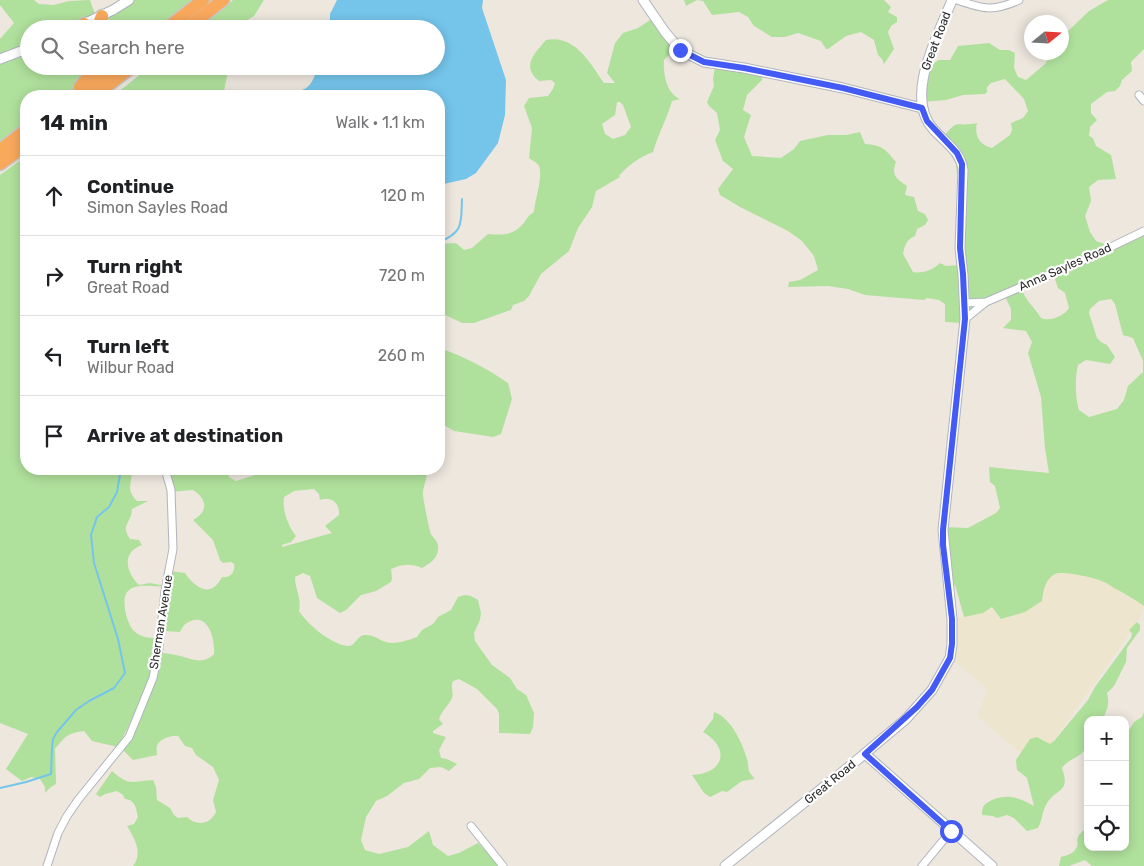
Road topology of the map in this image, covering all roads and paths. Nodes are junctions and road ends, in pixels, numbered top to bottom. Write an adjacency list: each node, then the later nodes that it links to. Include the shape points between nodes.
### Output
1 (129, 0): 8 (street)
2 (204, 0): 9 (highway)
3 (222, 0): 10 (highway)
4 (643, 0): 21 (street, via 680,50 704,62 843,88)
5 (952, 0): 21 (street, Great Road, via 925,68)
6 (957, 0): 7 (street, via 991,9)
7 (1019, 0)
8 (97, 20)
9 (178, 20)
10 (197, 20)
11 (20, 51): 12 (street)
12 (0, 59)
13 (89, 75): 16 (highway)
14 (103, 75): 17 (highway)
15 (123, 75): 18 (highway)
16 (78, 90)
17 (82, 90)
18 (105, 90)
19 (1139, 95): 20 (street)
20 (1144, 102)
21 (922, 108): 28 (street, Great Road, via 927,121 957,153 962,164 960,248)
22 (20, 135): 24 (highway)
23 (20, 149): 25 (highway)
24 (0, 150)
25 (0, 164)
26 (1144, 231): 27 (street, Anna Sayles Road)
27 (986, 302): 28 (street, Anna Sayles Road); 29 (street, Anna Sayles Road)
28 (965, 303): 29 (street, Great Road)
29 (965, 319): 31 (street, Great Road, via 943,530 952,619 950,658 932,690 917,707)
30 (167, 475): 34 (street, Sherman Avenue, via 171,490 173,549 152,678 129,737 67,816)
31 (865, 754): 33 (street); 36 (street, Great Road)
32 (471, 826): 35 (street)
33 (951, 831): 37 (street); 38 (street)
34 (47, 866)
35 (503, 866)
36 (725, 866)
37 (922, 866)
38 (992, 866)

